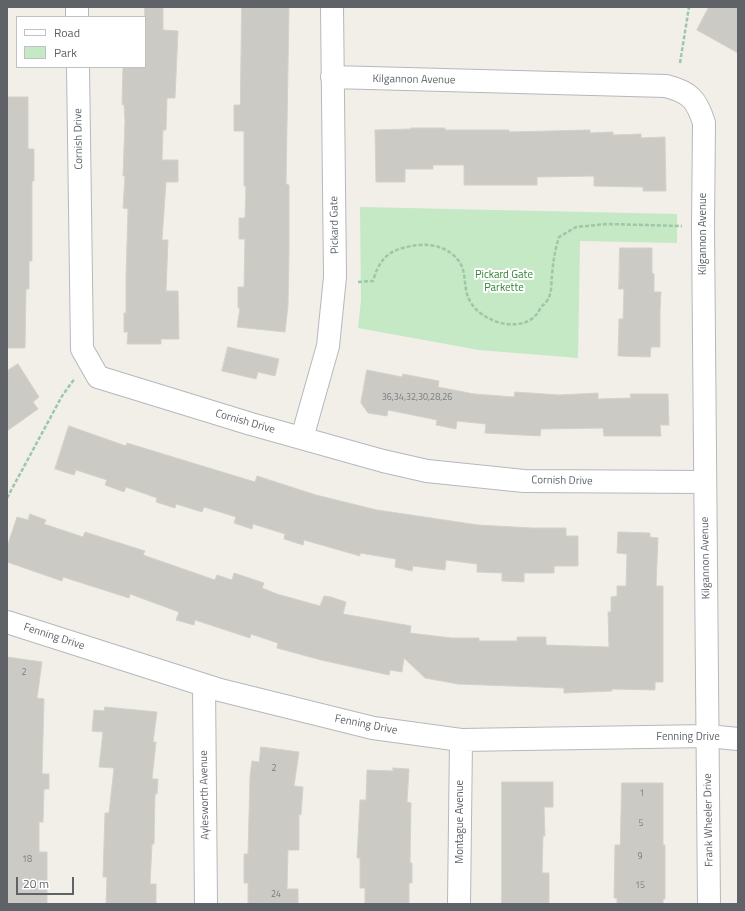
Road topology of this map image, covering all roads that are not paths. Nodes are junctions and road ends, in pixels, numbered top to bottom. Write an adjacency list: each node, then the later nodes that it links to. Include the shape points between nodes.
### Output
1 (332, 7): 3 (street, Pickard Gate)
2 (78, 68): 4 (street, Cornish Drive, via 82,348 98,377)
3 (332, 77): 4 (street, Pickard Gate, via 335,277 333,308 328,346); 5 (street, Kilgannon Avenue, via 666,86 680,89 691,97 699,108 704,124)
4 (302, 438): 5 (street, Cornish Drive, via 419,469 469,476 524,481)
5 (705, 482): 8 (street, Kilgannon Avenue)
6 (7, 622): 7 (street, Fenning Drive)
7 (204, 685): 10 (street, Fenning Drive, via 373,728); 11 (street, Aylesworth Avenue)
8 (708, 736): 9 (street, Fenning Drive); 10 (street, Fenning Drive); 13 (street, Frank Wheeler Drive)
9 (738, 739)
10 (461, 740): 12 (street, Montague Avenue)
11 (206, 904)
12 (460, 904)
13 (709, 904)

